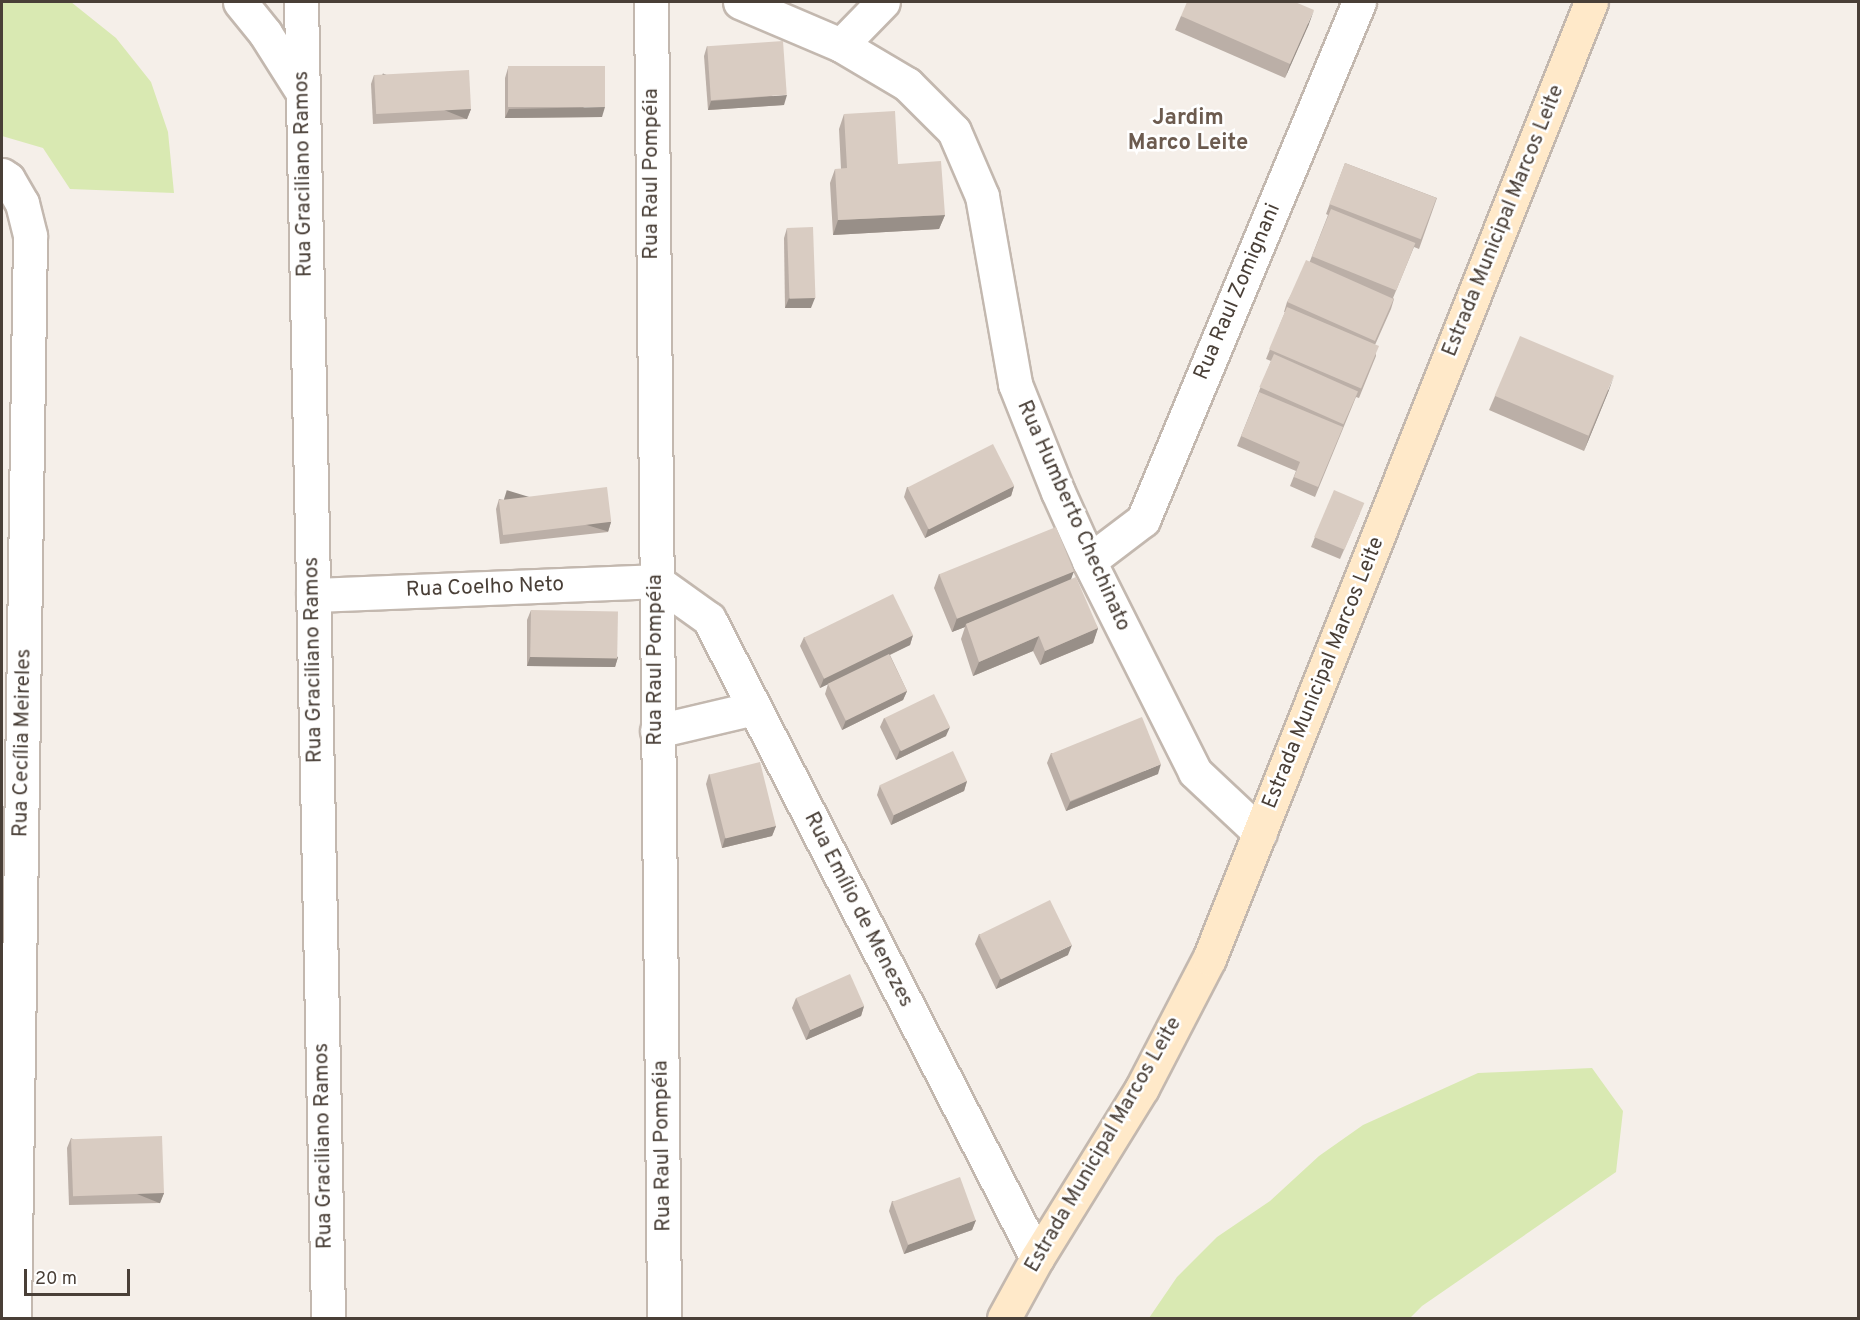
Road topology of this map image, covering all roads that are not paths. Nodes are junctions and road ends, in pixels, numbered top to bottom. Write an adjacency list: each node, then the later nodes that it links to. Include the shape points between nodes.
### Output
1 (240, 2): 9 (street)
2 (301, 2): 9 (street, Rua Graciliano Ramos)
3 (651, 2): 12 (street, Rua Raul Pompéia)
4 (740, 2): 8 (street, Rua Humberto Chechinato)
5 (883, 2): 8 (street)
6 (1359, 2): 11 (street, Rua Raul Zomignani, via 1143,520)
7 (1591, 2): 16 (street, Estrada Municipal Marcos Leite)
8 (841, 45): 11 (street, Rua Humberto Chechinato, via 907,84 954,131 982,196 1015,384)
9 (303, 93): 13 (street, Rua Graciliano Ramos)
10 (2, 175): 18 (street, Rua Cecília Meireles, via 22,203 30,236)
11 (1089, 561): 16 (street, Rua Humberto Chechinato, via 1195,772)
12 (656, 581): 13 (street, Rua Coelho Neto); 14 (street, Rua Emílio de Menezes, via 709,618); 15 (street, Rua Raul Pompéia)
13 (313, 595): 19 (street, Rua Graciliano Ramos)
14 (754, 708): 15 (street); 17 (street, Rua Emílio de Menezes)
15 (657, 731): 20 (street, Rua Raul Pompéia)
16 (1260, 833): 17 (street, Estrada Municipal Marcos Leite, via 1209,959 1142,1088)
17 (1037, 1258): 21 (street, Estrada Municipal Marcos Leite)
18 (14, 1318)
19 (328, 1318)
20 (664, 1318)
21 (1004, 1318)

